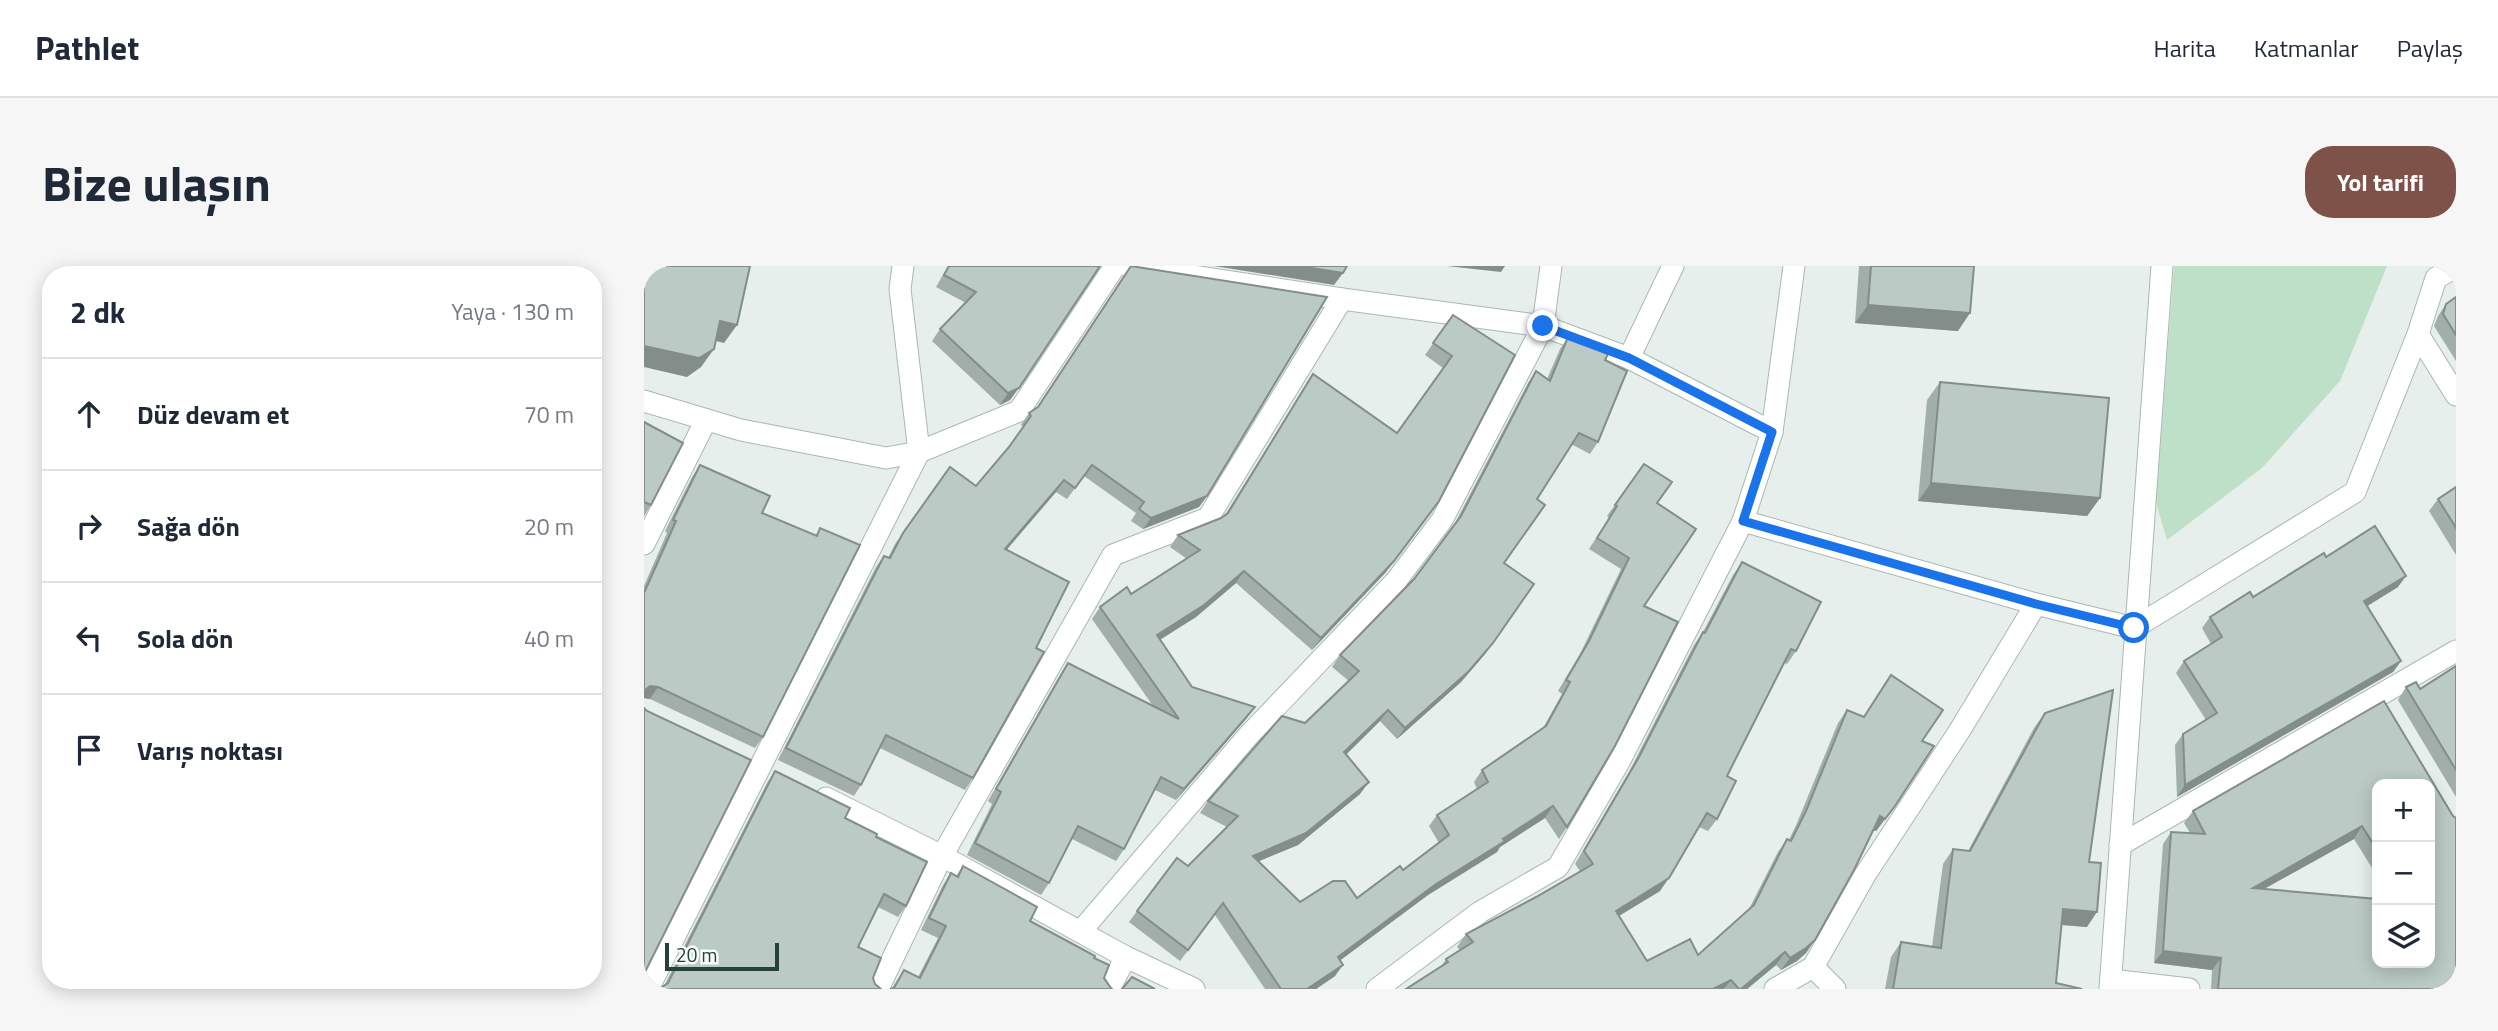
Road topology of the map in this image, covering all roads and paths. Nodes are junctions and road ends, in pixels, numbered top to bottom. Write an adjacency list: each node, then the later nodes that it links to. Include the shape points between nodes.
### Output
1 (903, 266): 17 (street, via 900,289)
2 (1115, 266): 17 (street, via 1019,411)
3 (1128, 266): 9 (street)
4 (1550, 266): 10 (street)
5 (1673, 266): 12 (street)
6 (1794, 266): 16 (street)
7 (2162, 266): 21 (street)
8 (2456, 267): 11 (street, via 2436,278)
9 (1342, 299): 10 (street); 27 (street, via 1208,518 1113,555)
10 (1543, 326): 12 (street); 28 (street, via 1442,520 1396,582 1248,736)
11 (2418, 334): 13 (street); 21 (street, via 2355,492)
12 (1629, 358): 16 (street)
13 (2456, 395)
14 (644, 401): 15 (street)
15 (706, 420): 17 (street, via 886,458); 19 (street)
16 (1772, 432): 18 (street)
17 (919, 452): 24 (street)
18 (1743, 521): 20 (street); 36 (street, via 1618,764 1558,867 1480,912)
19 (644, 544)
20 (2036, 604): 21 (street); 30 (street, via 1865,874)
21 (2134, 628): 26 (street)
22 (2456, 651): 26 (street, via 2383,701)
23 (738, 755): 24 (street)
24 (768, 769): 32 (street)
25 (810, 790): 27 (street)
26 (2120, 845): 31 (street)
27 (942, 856): 28 (street); 33 (street)
28 (1081, 931): 29 (street)
29 (1126, 957): 34 (street); 35 (street)
30 (1814, 967): 37 (street); 38 (street)
31 (2110, 985): 39 (street)
32 (648, 989)
33 (878, 989)
34 (1108, 989)
35 (1194, 989)
36 (1377, 989)
37 (1775, 989)
38 (1835, 989)
39 (2189, 989)

